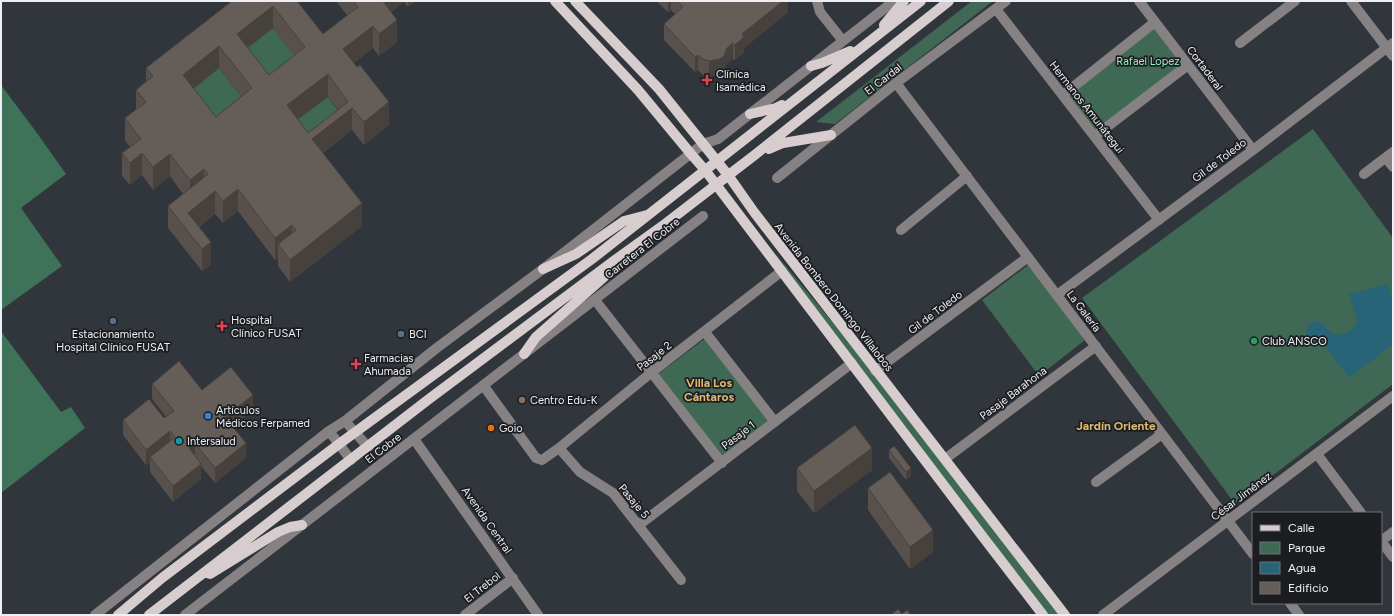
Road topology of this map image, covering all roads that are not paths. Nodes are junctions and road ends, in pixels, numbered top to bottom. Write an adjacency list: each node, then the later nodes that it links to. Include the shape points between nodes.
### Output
1 (555, 1): 28 (main road, via 642,95)
2 (575, 1): 26 (main road, Avenida Bombero Domingo Villalobos, via 659,89)
3 (817, 1): 15 (street, via 820,12)
4 (894, 1): 15 (street)
5 (904, 1): 14 (main road)
6 (921, 1): 14 (main road)
7 (950, 1): 29 (main road)
8 (1006, 1): 12 (street, El Cardal)
9 (1139, 1): 13 (street, Cortaderal)
10 (1295, 1): 16 (street)
11 (1351, 1): 17 (street)
12 (996, 9): 20 (street, El Cardal); 21 (street, Hermanos Amunátegui)
13 (1155, 22): 18 (street, Cortaderal); 21 (street)
14 (873, 38): 19 (main road, via 836,58); 22 (main road)
15 (842, 41): 19 (street)
16 (1240, 43)
17 (1391, 49): 27 (street, Gil de Toledo)
18 (1188, 64): 25 (street); 27 (street, Cortaderal)
19 (811, 66): 23 (street)
20 (896, 83): 24 (street, El Cardal); 36 (street, La Galería)
21 (1063, 94): 25 (street, Hermanos Amunátegui)
22 (795, 99): 23 (main road, via 776,108); 31 (main road)
23 (750, 114): 26 (street, via 718,139)
24 (831, 135): 29 (main road, via 783,142); 37 (street, El Cardal)
25 (1095, 136): 41 (street, Hermanos Amunátegui)
26 (703, 144): 28 (street); 31 (main road, Avenida Bombero Domingo Villalobos)
27 (1253, 150): 41 (street, Gil de Toledo)
28 (691, 154): 33 (main road); 45 (street)
29 (756, 154): 35 (main road)
30 (1390, 155): 32 (street); 34 (street)
31 (717, 161): 33 (main road); 35 (main road, Avenida Bombero Domingo Villalobos)
32 (1393, 167)
33 (706, 170): 38 (main road); 39 (main road)
34 (1364, 174)
35 (728, 175): 38 (main road); 53 (main road, Avenida Bombero Domingo Villalobos)
36 (967, 176): 42 (street); 43 (street, La Galería)
37 (777, 178)
38 (716, 184): 44 (main road); 46 (main road)
39 (649, 214): 45 (main road, via 624,221 576,254); 60 (main road, via 592,259)
40 (703, 216): 48 (street, Carretera El Cobre)
41 (1159, 220): 47 (street, Gil de Toledo)
42 (900, 230)
43 (1028, 256): 47 (street, La Galería); 53 (street, Gil de Toledo)
44 (615, 260): 51 (main road, via 604,277 536,337); 64 (main road)
45 (543, 269): 57 (street, via 438,347)
46 (782, 271): 49 (street, Pasaje 2); 52 (main road)
47 (1057, 295): 50 (street, La Galería)
48 (595, 300): 51 (street, El Cobre); 54 (street)
49 (705, 332): 54 (street, Pasaje 2); 58 (street)
50 (1096, 346): 61 (street, La Galería); 67 (street, Pasaje Barahona)
51 (524, 354): 55 (street, El Cobre)
52 (852, 363): 58 (street, Pasaje 1); 91 (main road)
53 (875, 371): 67 (main road, Avenida Bombero Domingo Villalobos)
54 (652, 372): 65 (street, Pasaje 2); 69 (street)
55 (483, 385): 62 (street, El Cobre); 65 (street, Pasaje 2, via 536,458 544,459)
56 (1393, 396): 66 (street, César Jiménez)
57 (345, 421): 59 (street); 60 (street)
58 (775, 422): 69 (street, Pasaje 1)
59 (329, 432): 63 (street); 85 (street)
60 (355, 433): 63 (main road); 64 (street)
61 (1162, 434): 70 (street); 72 (street, La Galería)
62 (414, 439): 73 (street, El Cobre); 80 (street, Avenida Central)
63 (339, 444): 68 (street); 86 (main road, via 162,578)
64 (368, 447): 68 (main road)
65 (559, 448): 74 (street, Pasaje 5, via 580,472 611,490)
66 (1317, 454): 71 (street); 72 (street, César Jiménez)
67 (945, 459): 92 (main road, Avenida Bombero Domingo Villalobos)
68 (351, 460): 82 (main road)
69 (722, 463): 74 (street, Pasaje 1)
70 (1096, 482)
71 (1360, 512)
72 (1228, 521): 78 (street, La Galería); 93 (street, César Jiménez)
73 (302, 525): 82 (main road, via 290,526 278,532); 88 (street, El Cobre)
74 (639, 525): 81 (street, Pasaje 5)
75 (1393, 532): 76 (street)
76 (1382, 540)
77 (1382, 542): 79 (street)
78 (1252, 553)
79 (1393, 557)
80 (513, 578): 89 (street, El Trebol); 90 (street, Avenida Central)
81 (681, 580)
82 (187, 586): 87 (main road)
83 (1291, 604): 84 (street)
84 (1297, 614)
85 (95, 615)
86 (118, 615)
87 (149, 615)
88 (185, 615)
89 (465, 615)
90 (538, 615)
91 (1043, 615)
92 (1065, 615)
93 (1103, 615)

